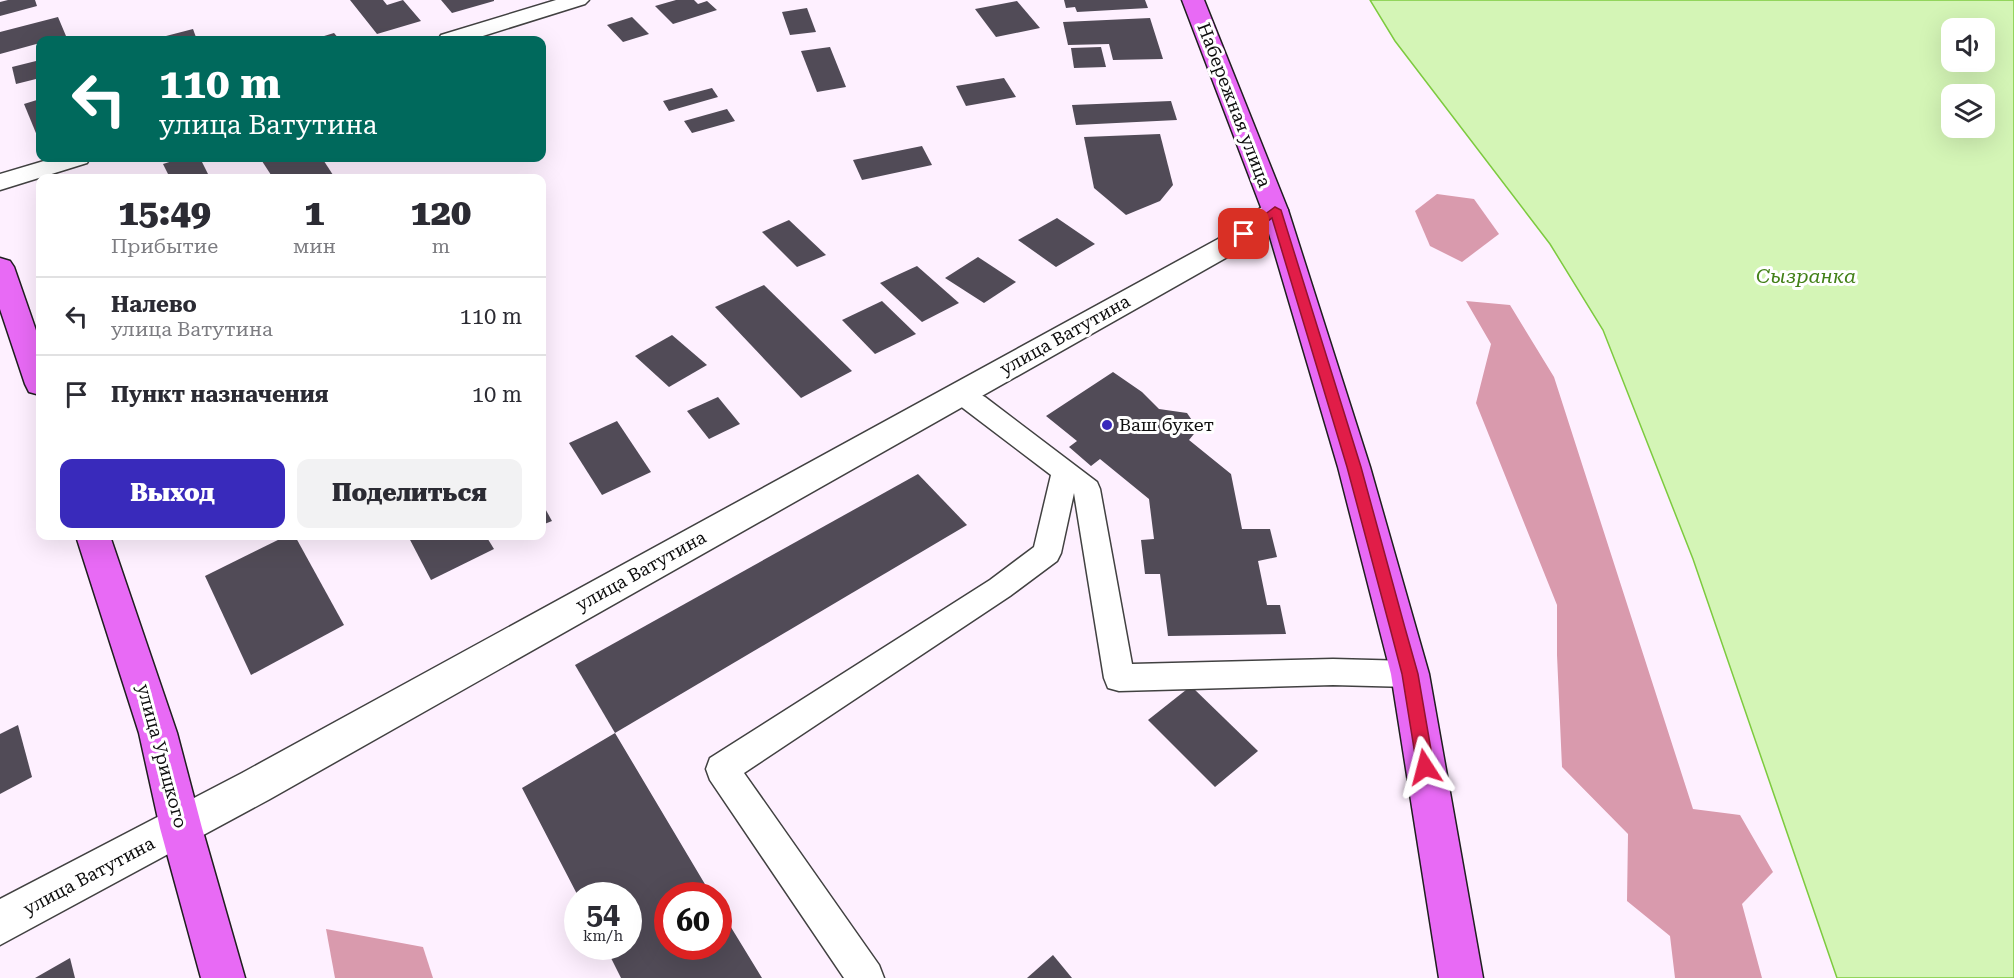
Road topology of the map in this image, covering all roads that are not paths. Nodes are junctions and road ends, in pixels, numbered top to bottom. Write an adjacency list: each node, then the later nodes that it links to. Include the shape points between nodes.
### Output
1 (578, 0): 3 (street)
2 (1193, 0): 6 (main road, Набережная улица)
3 (462, 36)
4 (65, 162): 5 (street)
5 (0, 182)
6 (1275, 210): 9 (street, улица Ватутина, via 1228,245); 12 (main road, Набережная улица, via 1354,467)
7 (0, 267): 8 (main road)
8 (36, 372)
9 (960, 393): 10 (lane); 13 (street, улица Ватутина)
10 (1065, 471): 12 (lane, via 1087,489 1119,678 1333,672); 16 (lane, via 1047,553 1000,588 722,769)
11 (94, 540): 13 (main road, улица Урицкого, via 158,733)
12 (1410, 674): 17 (main road, Набережная улица)
13 (181, 828): 14 (street, улица Ватутина); 15 (main road, улица Урицкого)
14 (0, 923)
15 (224, 978)
16 (866, 978)
17 (1461, 978)

